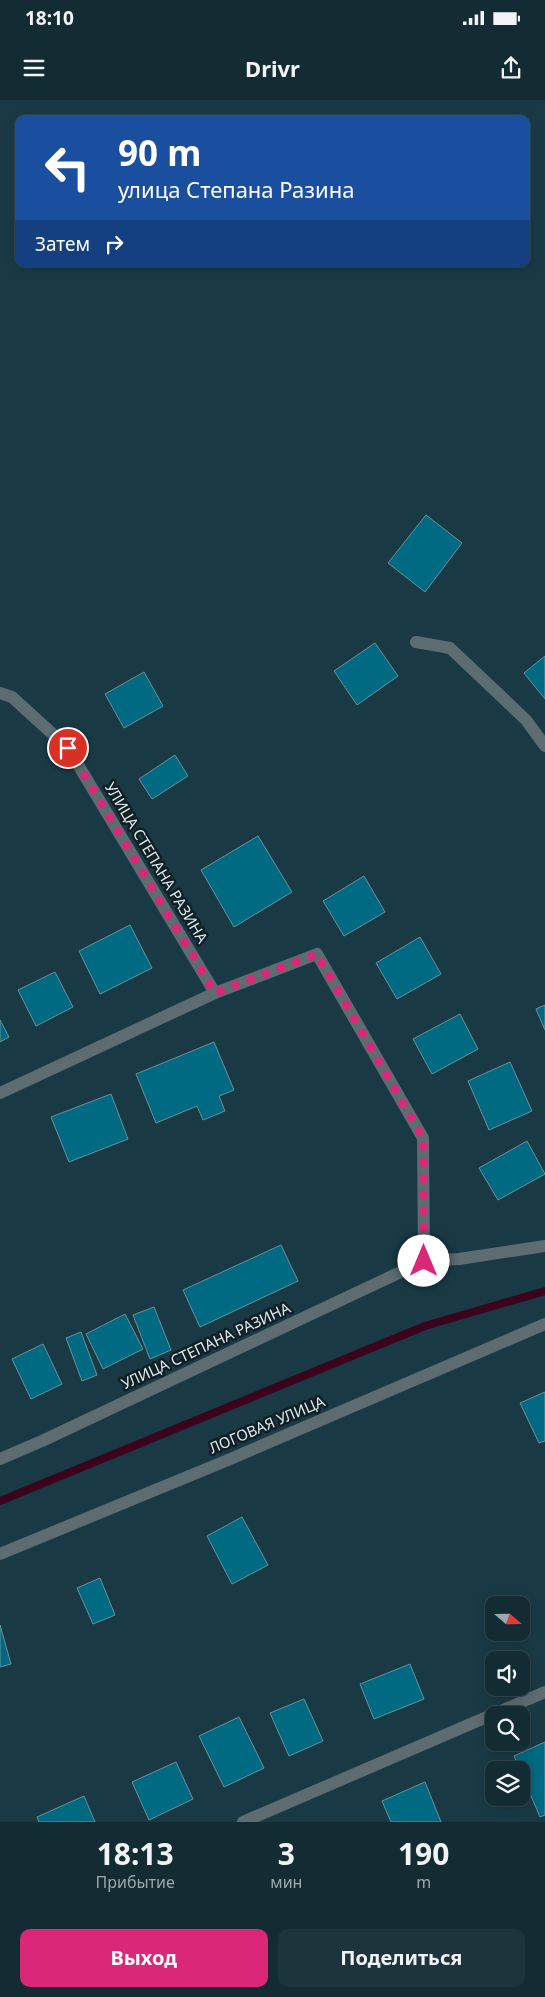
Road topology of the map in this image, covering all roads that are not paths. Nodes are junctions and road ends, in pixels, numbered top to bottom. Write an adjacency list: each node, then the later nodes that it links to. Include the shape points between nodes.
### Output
1 (416, 642): 3 (street, via 450,648 526,720)
2 (0, 693): 4 (street, УЛИЦА СТЕПАНА РАЗИНА, via 12,697 68,748)
3 (545, 746)
4 (215, 993): 5 (street); 7 (street, via 317,954 423,1138)
5 (0, 1093)
6 (545, 1246): 7 (street, УЛИЦА СТЕПАНА РАЗИНА)
7 (424, 1261): 9 (street, УЛИЦА СТЕПАНА РАЗИНА)
8 (545, 1324): 10 (street, ЛОГОВАЯ УЛИЦА)
9 (0, 1459)
10 (0, 1554)
11 (545, 1692): 12 (street)
12 (244, 1822)

